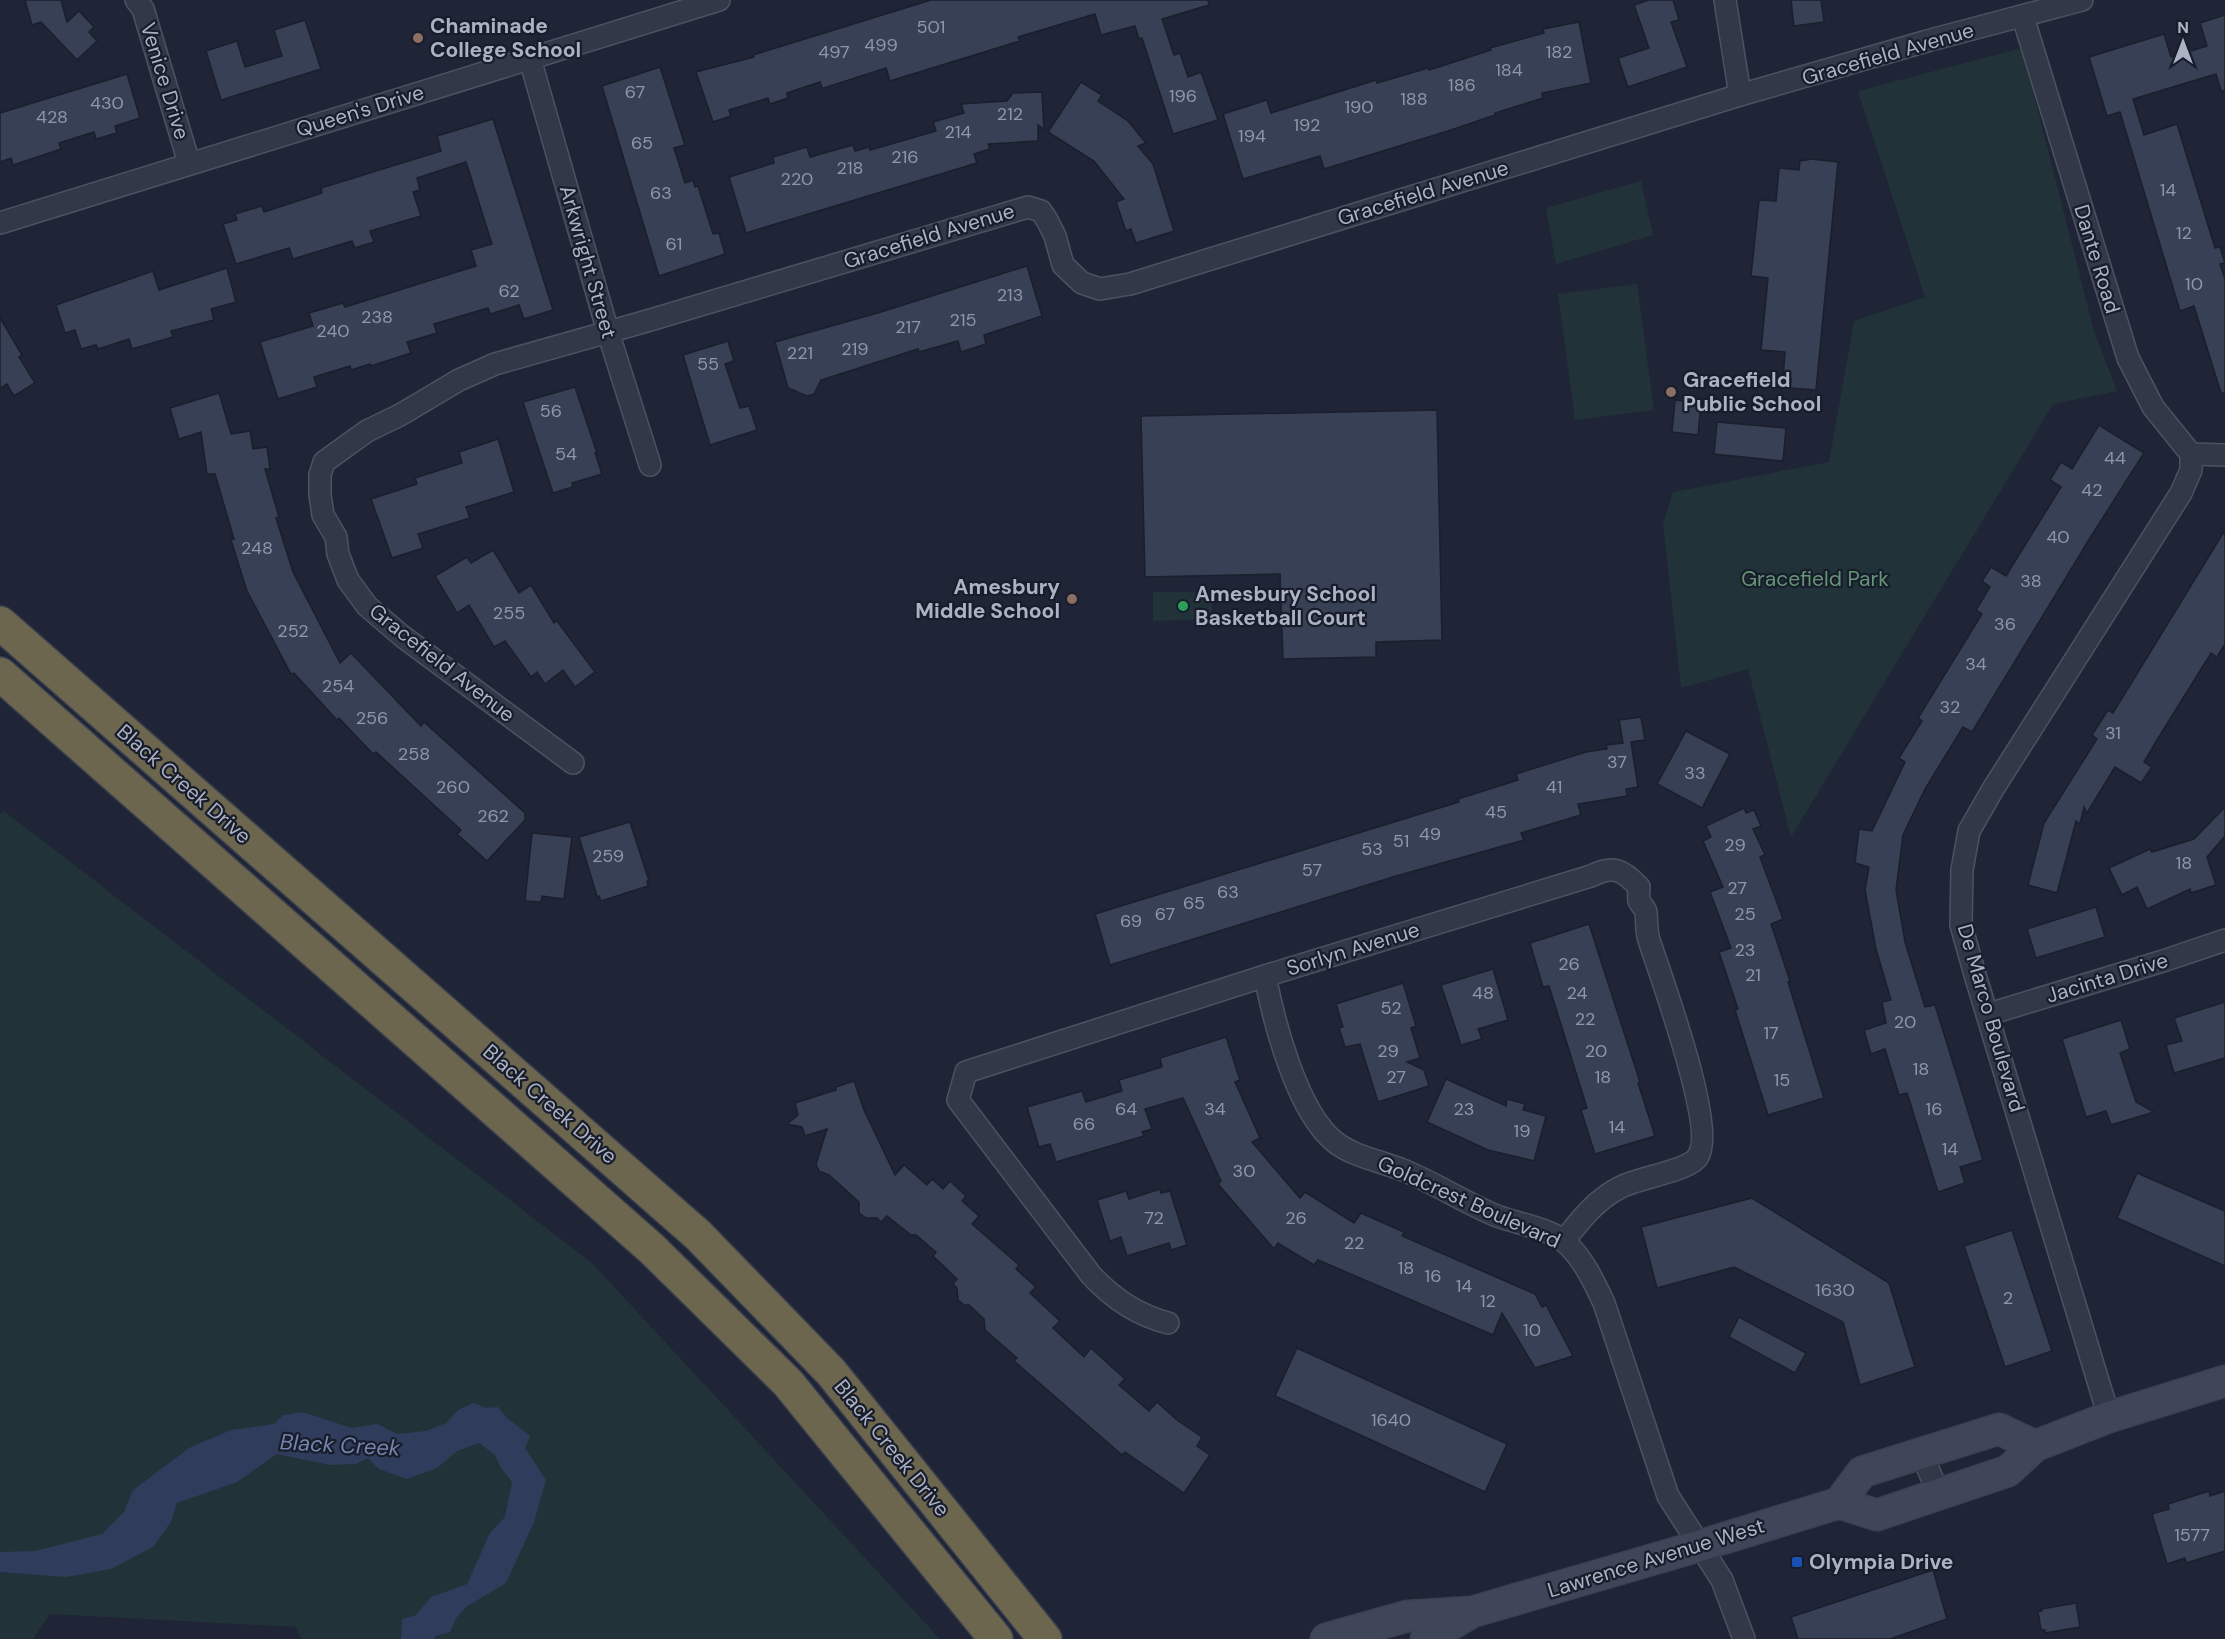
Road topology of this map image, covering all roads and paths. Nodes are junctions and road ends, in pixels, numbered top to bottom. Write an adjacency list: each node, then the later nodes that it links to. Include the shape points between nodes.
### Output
1 (136, 0): 8 (street, Venice Drive, via 143,9)
2 (719, 0): 6 (street, Queen's Drive)
3 (1725, 0): 7 (street)
4 (2082, 0): 5 (street, Gracefield Avenue)
5 (2023, 17): 7 (street, Gracefield Avenue); 11 (street, Dante Road, via 2128,358 2153,407)
6 (530, 59): 8 (street, Queen's Drive); 10 (street, Arkwright Street)
7 (1740, 95): 10 (street, Gracefield Avenue, via 1130,284 1100,289 1082,283 1063,265 1055,236 1041,211 1028,207)
8 (189, 164): 9 (street, Queen's Drive)
9 (0, 223)
10 (608, 332): 13 (street, Arkwright Street); 16 (street, Gracefield Avenue, via 495,364 459,380 367,430 324,462 320,475 323,514 336,537 348,580 367,606)
11 (2191, 454): 12 (street); 19 (street, De Marco Boulevard, via 2191,470 2181,493 1969,831 1962,870 1961,925)
12 (2225, 454)
13 (650, 465)
14 (0, 623): 31 (highway, Black Creek Drive, via 698,1235 831,1372)
15 (0, 674): 30 (highway, Black Creek Drive, via 660,1257 788,1383)
16 (573, 763)
17 (2225, 940): 19 (street, Jacinta Drive)
18 (1265, 976): 20 (street, Goldcrest Boulevard, via 1272,1014 1294,1076 1316,1119 1335,1142 1448,1190 1499,1217); 20 (street, Sorlyn Avenue, via 1604,870 1626,874 1639,887 1648,936 1688,1061 1703,1146 1686,1165 1621,1187 1594,1205); 21 (street, Sorlyn Avenue, via 966,1072 957,1100 1099,1283 1136,1310)
19 (1989, 1014): 23 (street, De Marco Boulevard)
20 (1564, 1241): 28 (street, Goldcrest Boulevard, via 1590,1274 1604,1304 1668,1496)
21 (1168, 1323)
22 (2225, 1381): 23 (main road)
23 (2109, 1417): 24 (main road)
24 (2035, 1446): 25 (main road, via 1999,1429); 26 (main road, via 2008,1471)
25 (1921, 1453): 26 (street); 27 (main road, via 1862,1472)
26 (1940, 1494): 27 (main road, via 1877,1515)
27 (1839, 1503): 28 (main road, Lawrence Avenue West)
28 (1699, 1546): 29 (main road, Lawrence Avenue West); 34 (street, via 1724,1586)
29 (1472, 1612): 32 (main road, Lawrence Avenue West, via 1407,1616); 33 (main road, Lawrence Avenue West)
30 (996, 1639)
31 (1045, 1639)
32 (1326, 1639)
33 (1426, 1639)
34 (1744, 1639)

